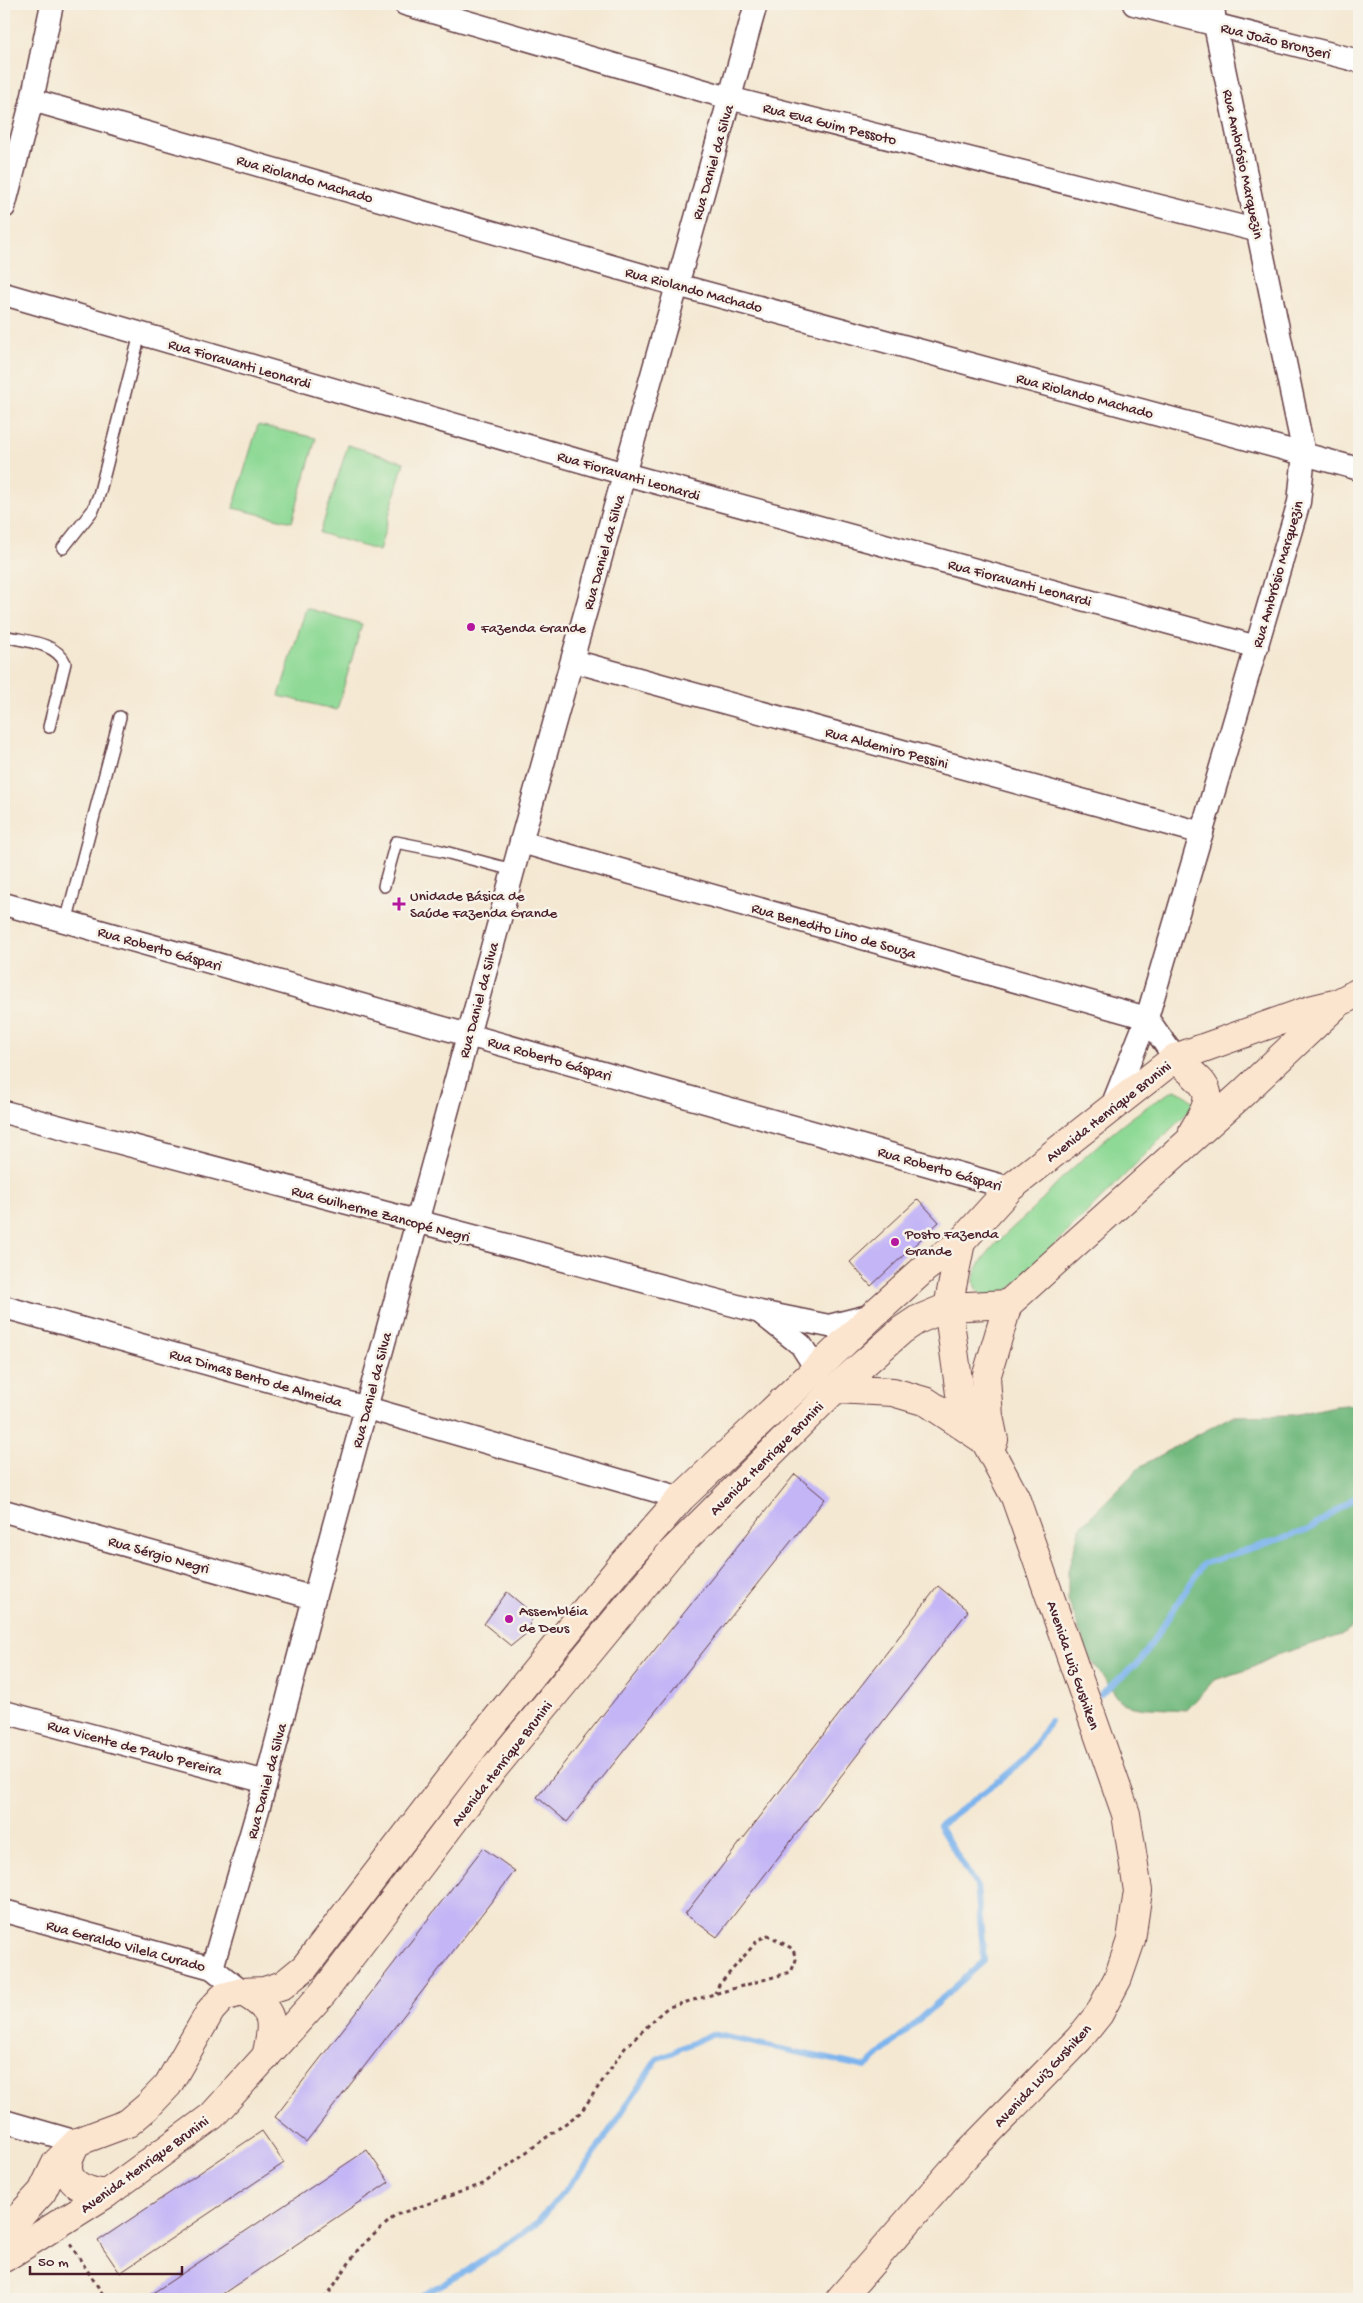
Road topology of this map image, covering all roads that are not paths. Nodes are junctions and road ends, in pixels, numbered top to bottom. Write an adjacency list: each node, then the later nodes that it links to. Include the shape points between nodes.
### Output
1 (52, 4): 8 (street)
2 (405, 4): 7 (street, Rua Eva Guim Pessoto)
3 (756, 4): 7 (street, Rua Daniel da Silva)
4 (1134, 4): 5 (street, Rua João Bronzeri)
5 (1214, 14): 6 (street, Rua João Bronzeri); 10 (street, Rua Ambrósio Marquezin)
6 (1359, 61)
7 (729, 98): 10 (street, Rua Eva Guim Pessoto); 11 (street, Rua Daniel da Silva)
8 (32, 100): 9 (street); 11 (street, Rua Riolando Machado)
9 (4, 207)
10 (1258, 231): 14 (street, Rua Ambrósio Marquezin)
11 (677, 284): 14 (street, Rua Riolando Machado); 16 (street, Rua Daniel da Silva)
12 (4, 294): 13 (street, Rua Fioravanti Leonardi)
13 (140, 334): 16 (street, Rua Fioravanti Leonardi); 17 (lane, via 99,495 92,510)
14 (1304, 454): 15 (street, Rua Riolando Machado); 19 (street, Rua Ambrósio Marquezin, via 1299,502)
15 (1359, 468)
16 (625, 474): 19 (street, Rua Fioravanti Leonardi); 20 (street, Rua Daniel da Silva)
17 (63, 548)
18 (4, 636): 22 (lane, via 61,654 65,663)
19 (1257, 647): 23 (street, Rua Ambrósio Marquezin)
20 (573, 661): 23 (street, Rua Aldemiro Pessini); 24 (street, Rua Daniel da Silva)
21 (120, 717): 28 (lane)
22 (49, 727)
23 (1202, 833): 30 (street, Rua Ambrósio Marquezin)
24 (521, 842): 25 (street, Rua Daniel da Silva); 30 (street, Rua Benedito Lino de Souza)
25 (513, 870): 26 (lane, via 396,842); 31 (street, Rua Daniel da Silva)
26 (384, 886)
27 (4, 904): 28 (street, Rua Roberto Gáspari)
28 (66, 922): 31 (street, Rua Roberto Gáspari)
29 (1349, 997): 32 (main road, Avenida Henrique Brunini); 35 (main road, Avenida Henrique Brunini)
30 (1147, 1018): 32 (street); 33 (street, Rua Ambrósio Marquezin)
31 (468, 1035): 36 (street, Rua Roberto Gáspari); 37 (street, Rua Daniel da Silva)
32 (1175, 1058): 33 (main road, Avenida Henrique Brunini); 35 (main road, via 1202,1082 1209,1098 1204,1113)
33 (1112, 1106): 36 (main road, Avenida Henrique Brunini)
34 (4, 1112): 37 (street, Rua Guilherme Zancopé Negri)
35 (1184, 1145): 39 (main road, Avenida Henrique Brunini)
36 (1010, 1188): 38 (main road, Avenida Henrique Brunini)
37 (417, 1223): 42 (street, Rua Guilherme Zancopé Negri); 45 (street, Rua Daniel da Silva)
38 (960, 1242): 41 (main road); 43 (main road, Avenida Henrique Brunini, via 924,1269)
39 (1008, 1304): 41 (main road, Avenida Henrique Brunini); 47 (main road, Avenida Luiz Gushiken, via 986,1378 989,1416)
40 (4, 1307): 45 (street, Rua Dimas Bento de Almeida)
41 (948, 1307): 44 (main road, Avenida Henrique Brunini, via 917,1320); 46 (main road, Avenida Luiz Gushiken, via 960,1394)
42 (760, 1312): 43 (street, Rua Guilherme Zancopé Negri, via 829,1326); 44 (street, Rua Guilherme Zancopé Negri, via 801,1345)
43 (873, 1316): 44 (main road, Avenida Henrique Brunini)
44 (826, 1379): 46 (main road, via 928,1402); 48 (main road, Avenida Henrique Brunini); 56 (main road, Avenida Henrique Brunini, via 670,1554 494,1768 323,1992)
45 (367, 1408): 48 (street, Rua Dimas Bento de Almeida); 50 (street, Rua Daniel da Silva)
46 (984, 1440): 47 (main road, Avenida Luiz Gushiken)
47 (1000, 1466): 62 (main road, Avenida Luiz Gushiken, via 1015,1497 1126,1814 1138,1891 1131,1940 1118,1978 1099,2014 1079,2039 966,2156)
48 (681, 1498): 55 (main road, Avenida Henrique Brunini, via 621,1566 477,1743 305,1968 283,1985 264,1991)
49 (4, 1511): 50 (street, Rua Sérgio Negri)
50 (314, 1598): 52 (street, Rua Daniel da Silva)
51 (4, 1712): 52 (street, Rua Vicente de Paulo Pereira)
52 (266, 1782): 54 (street, Rua Daniel da Silva)
53 (4, 1911): 54 (street, Rua Geraldo Vilela Curado)
54 (212, 1968): 55 (street, Rua Geraldo Vilela Curado)
55 (242, 1992): 56 (main road, via 260,2001 270,2017 271,2033); 58 (main road, Avenida Henrique Brunini, via 223,1997 211,2010 168,2084 147,2108 128,2123)
56 (266, 2057): 59 (main road, Avenida Henrique Brunini, via 212,2116)
57 (4, 2121): 58 (street)
58 (77, 2142): 59 (main road, via 67,2167 72,2181 88,2192); 60 (main road, Avenida Henrique Brunini, via 56,2162 42,2192 20,2216)
59 (106, 2194): 61 (main road, Avenida Henrique Brunini)
60 (4, 2227)
61 (4, 2258)
62 (840, 2299)

